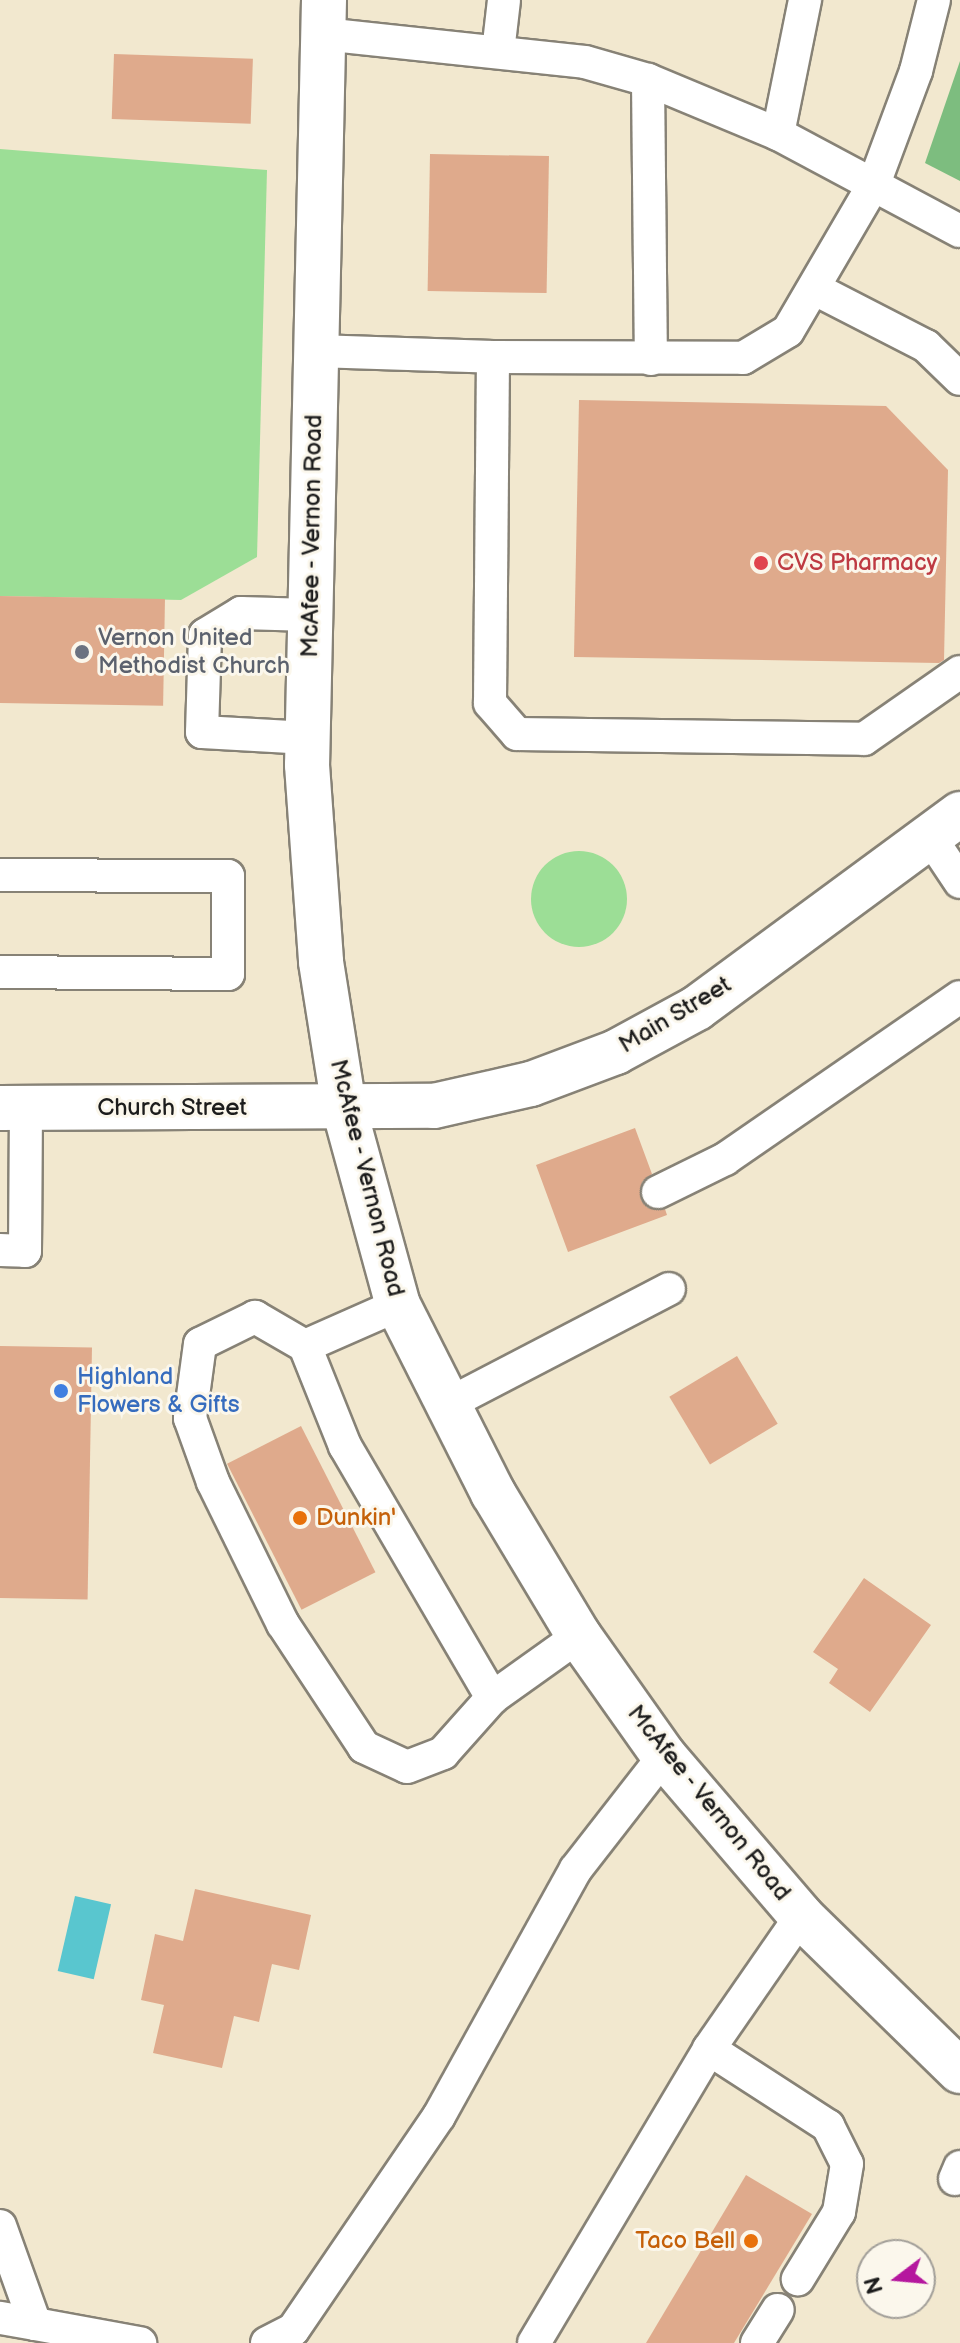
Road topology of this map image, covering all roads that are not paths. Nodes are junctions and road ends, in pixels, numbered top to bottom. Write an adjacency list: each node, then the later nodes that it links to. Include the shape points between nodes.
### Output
1 (504, 0): 5 (lane)
2 (805, 0): 7 (lane)
3 (934, 0): 8 (lane, via 916,71)
4 (324, 17): 5 (lane); 13 (main road, McAfee - Vernon Road)
5 (498, 52): 6 (lane, via 585,62)
6 (648, 80): 7 (lane); 15 (lane)
7 (778, 134): 8 (lane)
8 (874, 184): 9 (lane); 10 (lane)
9 (960, 231)
10 (815, 289): 12 (lane); 15 (lane, via 788,331 743,358)
11 (960, 345): 12 (lane)
12 (926, 346): 16 (lane)
13 (316, 351): 14 (lane); 17 (main road, McAfee - Vernon Road)
14 (493, 357): 15 (lane); 18 (lane, via 490,703 517,734 864,739)
15 (651, 359)
16 (960, 379)
17 (311, 615): 19 (main road, McAfee - Vernon Road); 19 (lane, via 241,613 205,635 202,732)
18 (960, 672)
19 (308, 738): 26 (main road, McAfee - Vernon Road, via 321,962)
20 (945, 825): 22 (lane); 26 (main road, Main Street, via 697,1008 616,1052 531,1084 434,1106)
21 (0, 875): 23 (lane, via 228,876 228,974)
22 (960, 882)
23 (0, 972)
24 (960, 997): 27 (lane, via 725,1159)
25 (13, 1108): 26 (main road, Church Street); 28 (lane, via 25,1251)
26 (344, 1108): 30 (main road, McAfee - Vernon Road)
27 (658, 1192)
28 (0, 1250)
29 (669, 1289): 32 (lane)
30 (398, 1305): 31 (lane); 32 (main road, McAfee - Vernon Road)
31 (305, 1346): 34 (lane, via 345,1446); 34 (lane, via 255,1317 200,1344 190,1418 213,1482 283,1624 364,1747 407,1767 443,1753)
32 (448, 1404): 33 (main road, McAfee - Vernon Road, via 493,1493)
33 (579, 1636): 34 (lane); 35 (main road, McAfee - Vernon Road)
34 (492, 1698)
35 (664, 1756): 36 (main road, McAfee - Vernon Road); 45 (lane, via 576,1869 439,2116 293,2330)
36 (801, 1916): 37 (lane); 38 (main road, McAfee - Vernon Road)
37 (709, 2049): 40 (lane, via 828,2126 847,2164 839,2212); 46 (lane)
38 (960, 2071)
39 (0, 2226): 43 (lane)
40 (798, 2279)
41 (778, 2310): 47 (lane)
42 (0, 2318): 43 (lane)
43 (35, 2324): 44 (lane)
44 (140, 2343)
45 (267, 2343)
46 (534, 2343)
47 (757, 2343)

